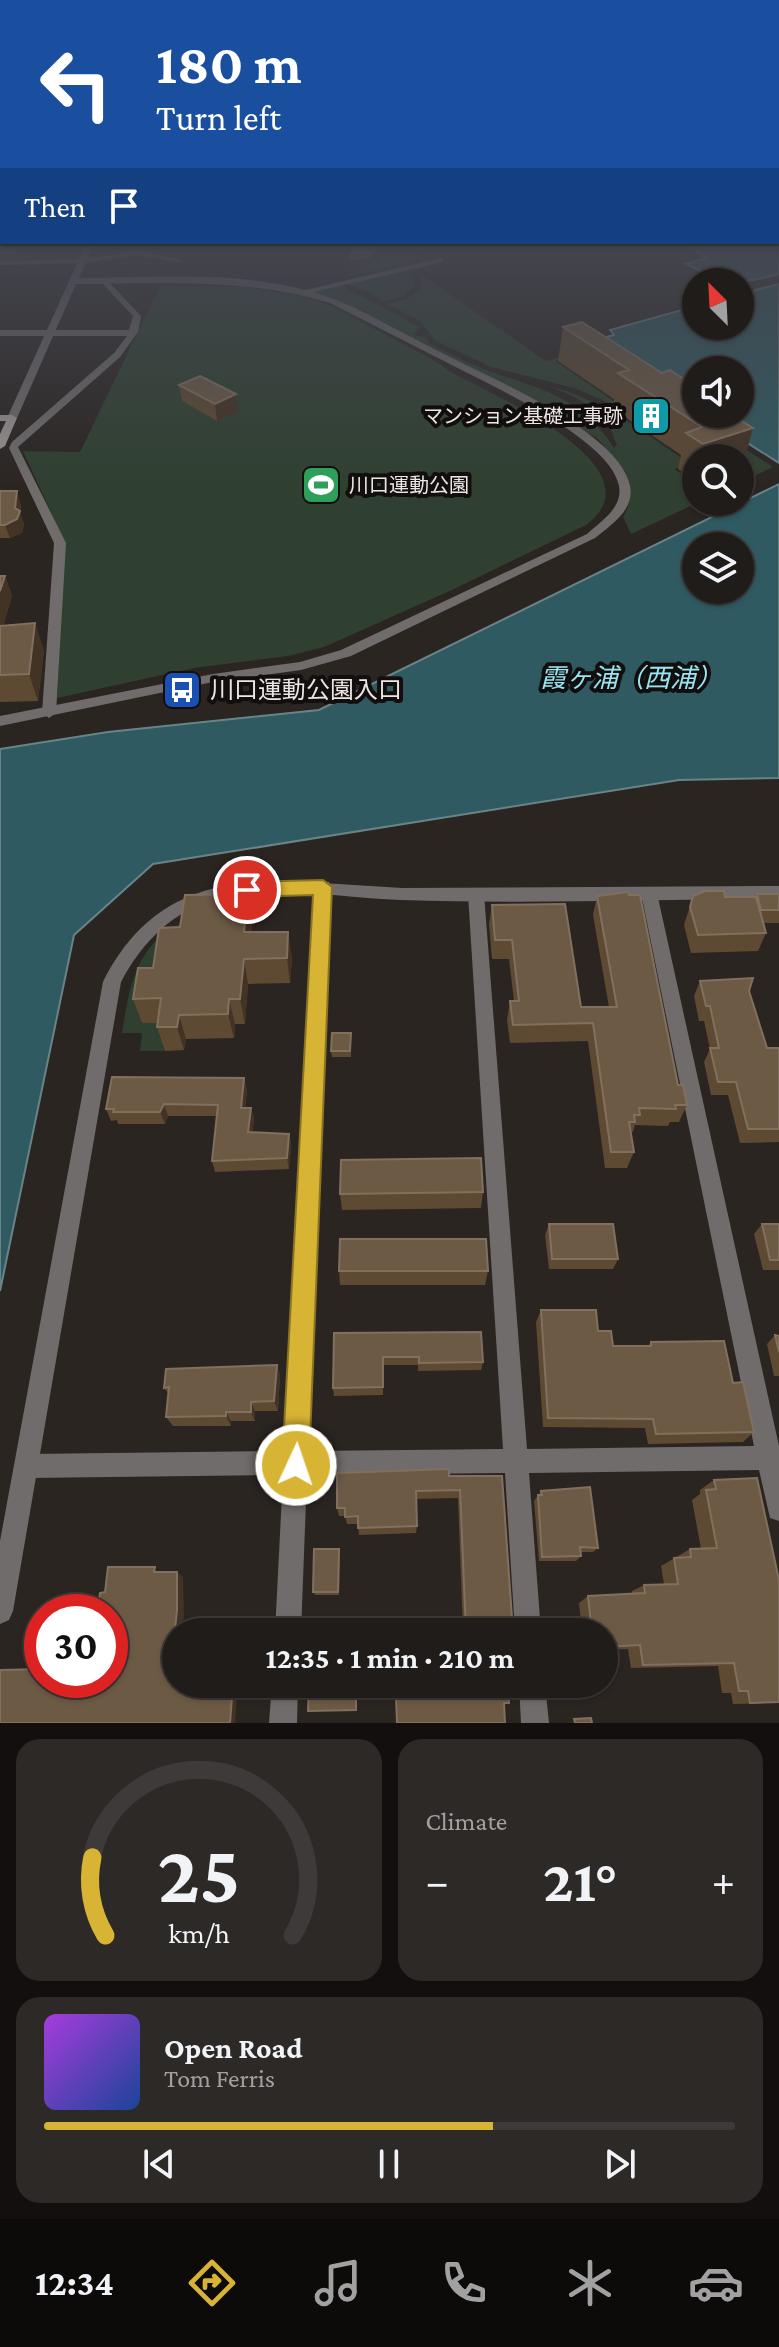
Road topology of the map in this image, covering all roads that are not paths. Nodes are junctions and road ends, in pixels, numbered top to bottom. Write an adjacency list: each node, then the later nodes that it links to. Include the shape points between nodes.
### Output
1 (54, 326): 5 (street)
2 (134, 326): 6 (street)
3 (384, 326): 9 (street, via 592,439 626,488 623,509 608,527 591,536 346,653)
4 (0, 333): 5 (street)
5 (51, 333): 6 (street); 7 (street)
6 (132, 333): 9 (street, via 117,355 15,446 60,543 46,643)
7 (6, 418): 8 (main road)
8 (0, 446)
9 (49, 713): 10 (street)
10 (0, 721)
11 (323, 887): 14 (street); 17 (street); 18 (street, via 204,896 152,925 121,963 112,982)
12 (779, 892): 13 (street)
13 (649, 893): 14 (street); 15 (street)
14 (476, 894): 16 (street)
15 (774, 1458): 16 (street); 19 (street)
16 (515, 1461): 17 (street); 22 (street)
17 (296, 1465): 18 (street); 21 (street)
18 (27, 1466): 20 (street)
19 (779, 1509)
20 (0, 1607)
21 (289, 1618)
22 (527, 1618)
23 (284, 1698): 25 (street)
24 (533, 1698): 26 (street)
25 (283, 1723)
26 (535, 1723)

